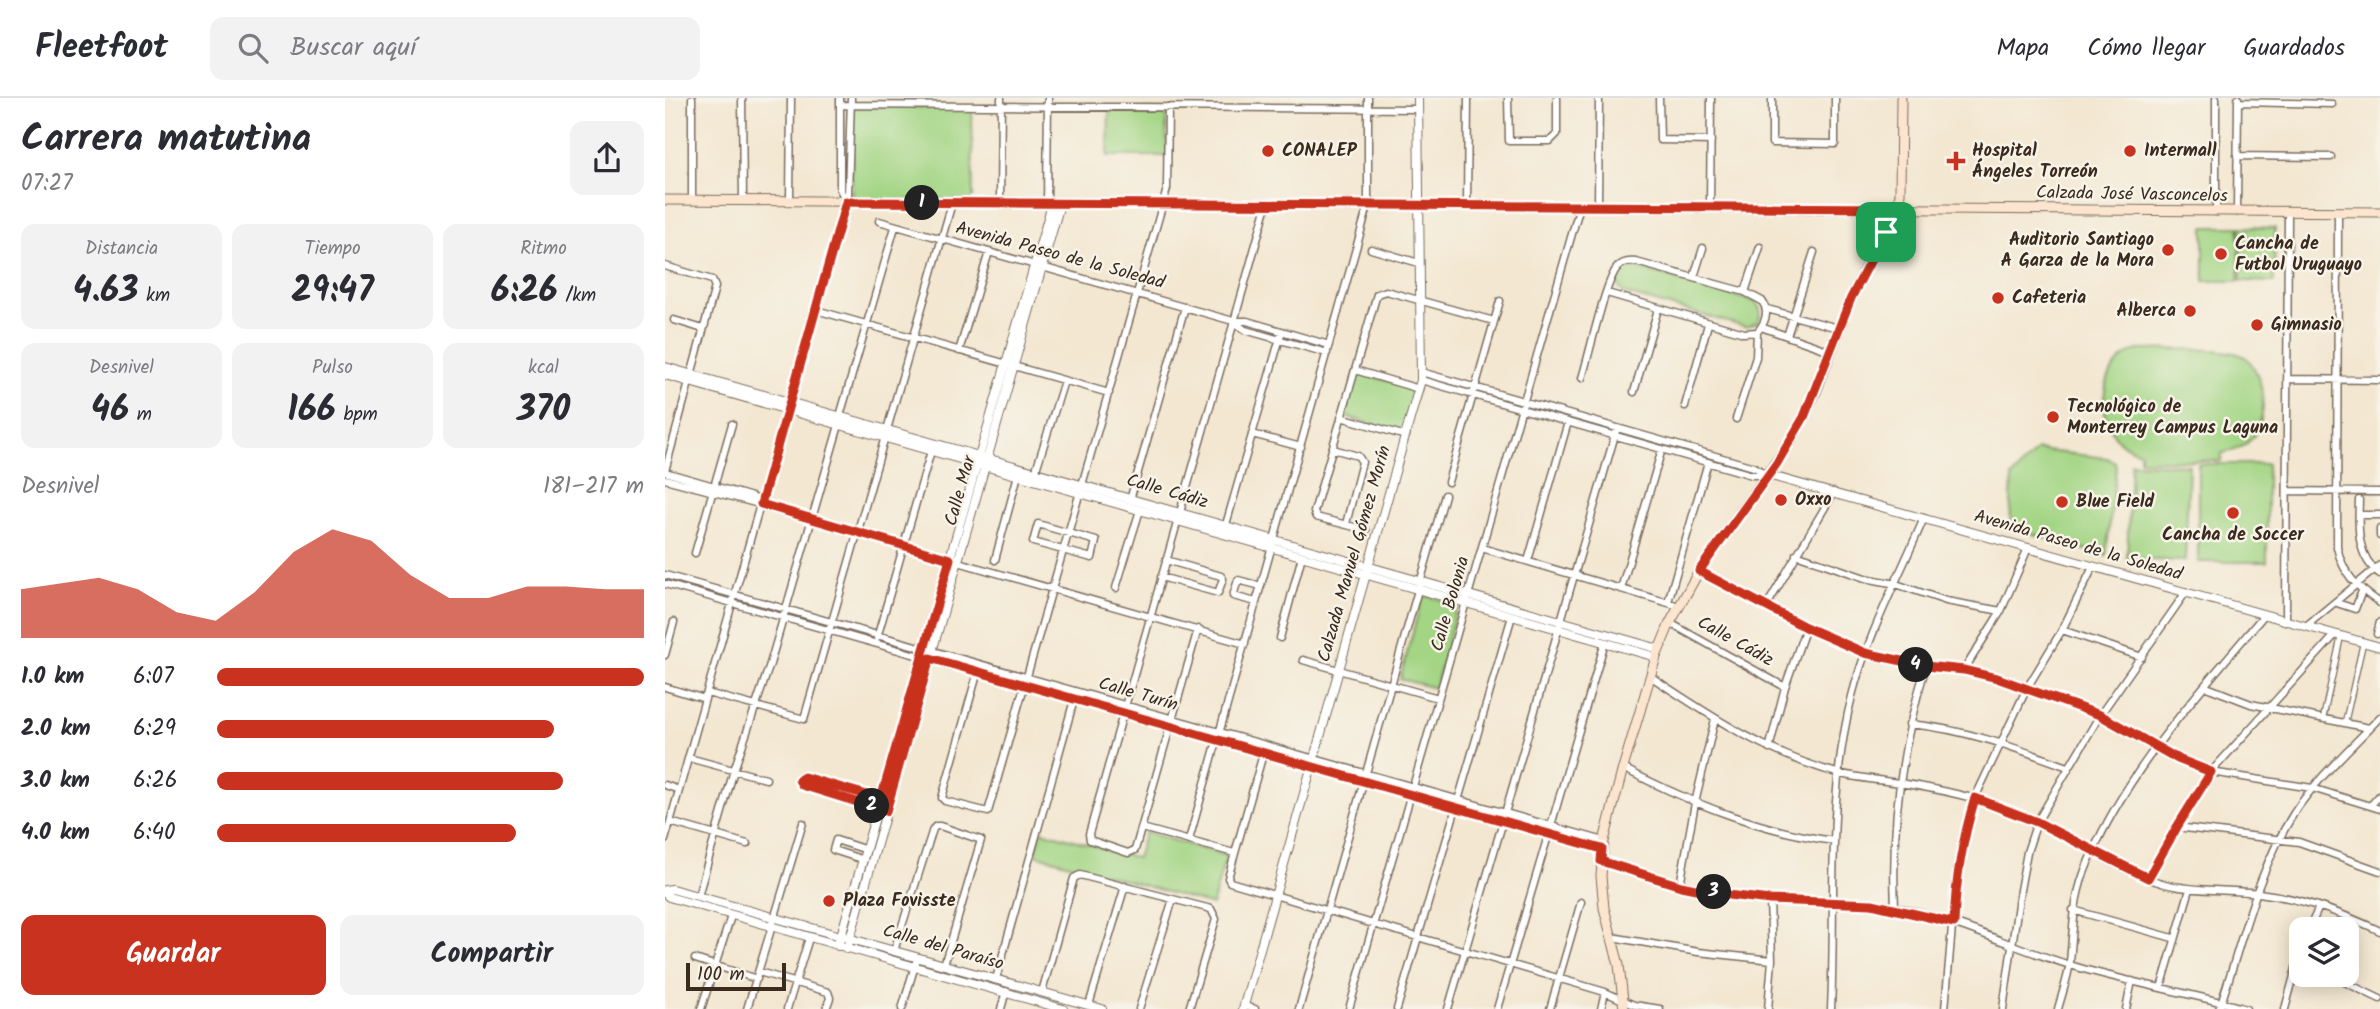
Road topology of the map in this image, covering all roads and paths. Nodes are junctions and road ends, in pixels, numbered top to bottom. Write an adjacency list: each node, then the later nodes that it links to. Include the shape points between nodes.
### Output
1 (692, 98): 44 (street)
2 (742, 98): 45 (street)
3 (791, 98): 46 (street)
4 (1048, 98): 30 (street)
5 (1097, 98): 31 (street)
6 (1146, 98): 32 (street)
7 (1192, 98): 34 (street)
8 (1237, 98): 35 (street)
9 (1281, 98): 36 (street)
10 (1325, 98): 37 (street)
11 (1368, 98): 38 (street)
12 (1418, 98): 39 (street, Calzada Manuel Gómez Morín)
13 (1468, 98): 54 (street)
14 (1509, 98): 15 (street, via 1509,141 1554,139)
15 (1557, 98)
16 (1599, 98): 57 (street)
17 (1659, 98): 40 (street, via 1660,140)
18 (1711, 98): 40 (street)
19 (1772, 98): 20 (street, via 1772,143 1835,144)
20 (1835, 98)
21 (1901, 98): 59 (main road)
22 (2216, 98): 60 (street)
23 (2238, 100): 29 (street); 41 (street)
24 (840, 101): 25 (street); 47 (street, via 840,189)
25 (851, 101): 26 (street); 47 (street)
26 (901, 102): 27 (street)
27 (951, 102): 28 (street)
28 (1001, 102): 30 (street); 49 (street)
29 (2332, 104)
30 (1048, 106): 31 (street); 50 (street)
31 (1097, 107): 32 (street)
32 (1146, 107): 33 (street)
33 (1168, 107): 34 (street); 51 (street)
34 (1192, 108): 35 (street)
35 (1237, 108): 36 (street)
36 (1281, 108): 37 (street)
37 (1325, 109): 38 (street)
38 (1368, 109): 39 (street); 55 (street)
39 (1418, 109): 53 (street, Calzada Manuel Gómez Morín)
40 (1711, 141): 58 (street)
41 (2237, 156): 42 (street); 61 (street)
42 (2331, 157)
43 (665, 200): 44 (main road, Calzada José Vasconcelos)
44 (692, 200): 45 (main road, Calzada José Vasconcelos)
45 (743, 201): 46 (main road, Calzada José Vasconcelos)
46 (790, 201): 47 (main road, Calzada José Vasconcelos)
47 (846, 202): 48 (main road, Calzada José Vasconcelos); 85 (street)
48 (952, 203): 49 (main road, Calzada José Vasconcelos); 67 (street)
49 (1000, 203): 50 (main road, Calzada José Vasconcelos)
50 (1053, 204): 51 (main road, Calzada José Vasconcelos); 74 (street, Calle Mar)
51 (1163, 204): 52 (main road, Calzada José Vasconcelos); 78 (street)
52 (1267, 205): 55 (main road, Calzada José Vasconcelos); 88 (street)
53 (1418, 205): 54 (main road, Calzada José Vasconcelos); 55 (main road, Calzada José Vasconcelos); 73 (street, Calzada Manuel Gómez Morín)
54 (1468, 205): 56 (main road, Calzada José Vasconcelos)
55 (1367, 206): 99 (street)
56 (1580, 206): 57 (main road, Calzada José Vasconcelos); 118 (street, Calle Bolonia)
57 (1598, 206): 58 (main road, Calzada José Vasconcelos)
58 (1710, 207): 59 (main road, Calzada José Vasconcelos)
59 (1898, 208): 60 (main road, Calzada José Vasconcelos); 92 (main road)
60 (2216, 212): 61 (main road, Calzada José Vasconcelos)
61 (2237, 212): 62 (main road, Calzada José Vasconcelos)
62 (2288, 212): 63 (main road, Calzada José Vasconcelos); 109 (street)
63 (2338, 212): 64 (main road, Calzada José Vasconcelos); 110 (street)
64 (2380, 212)
65 (879, 221): 66 (street, Avenida Paseo de la Soledad)
66 (895, 226): 67 (street, Avenida Paseo de la Soledad); 90 (street)
67 (941, 239): 71 (street, Avenida Paseo de la Soledad); 97 (street)
68 (1760, 247): 77 (street)
69 (1371, 248): 73 (street)
70 (1703, 248): 76 (street)
71 (989, 252): 74 (street, Avenida Paseo de la Soledad); 100 (street)
72 (1814, 252): 86 (street)
73 (1419, 263): 80 (street, Calzada Manuel Gómez Morín)
74 (1038, 265): 78 (street, Avenida Paseo de la Soledad); 103 (street, Calle Mar)
75 (665, 266): 93 (street, via 715,283)
76 (1694, 277): 77 (street); 79 (street, via 1630,261 1615,270)
77 (1745, 292): 84 (street)
78 (1137, 293): 82 (street, Avenida Paseo de la Soledad); 116 (street)
79 (1607, 293): 83 (street); 108 (street)
80 (1420, 301): 89 (street); 105 (street, via 1386,290 1377,294); 111 (street, Calzada Manuel Gómez Morín)
81 (1500, 301): 89 (street)
82 (1185, 307): 88 (street, Avenida Paseo de la Soledad); 152 (street)
83 (1658, 309): 91 (street); 115 (street)
84 (1767, 309): 86 (street); 94 (street)
85 (816, 310): 90 (street); 119 (street)
86 (1793, 316): 92 (street); 96 (street)
87 (674, 320): 93 (street)
88 (1233, 321): 95 (street, Avenida Paseo de la Soledad); 98 (street, Avenida Paseo de la Soledad, via 1245,330); 157 (street)
89 (1494, 321): 114 (street)
90 (867, 324): 97 (street); 124 (street)
91 (1708, 324): 94 (street, via 1744,333); 120 (street)
92 (1838, 328): 101 (main road)
93 (703, 329): 107 (street)
94 (1759, 330): 96 (street); 123 (street, via 1756,357)
95 (1282, 331): 98 (street); 99 (street, Avenida Paseo de la Soledad)
96 (1787, 336): 101 (street)
97 (913, 338): 100 (street); 128 (street)
98 (1279, 340): 102 (street, Avenida Paseo de la Soledad); 129 (street)
99 (1329, 345): 102 (street)
100 (959, 351): 103 (street)
101 (1829, 351): 141 (main road, via 1804,417)
102 (1327, 353): 132 (street)
103 (1010, 365): 113 (street); 136 (street, Calle Mar)
104 (665, 367): 107 (street, Calle Cádiz)
105 (1355, 370): 111 (street); 122 (street)
106 (665, 375): 107 (street, Calle Cádiz)
107 (690, 378): 119 (street, Calle Cádiz); 138 (street)
108 (1582, 378)
109 (2287, 379): 110 (street); 146 (street)
110 (2337, 379): 112 (street); 148 (street)
111 (1420, 380): 114 (street, Avenida Paseo de la Soledad); 117 (street, Avenida Paseo de la Soledad); 130 (street, Calzada Manuel Gómez Morín)
112 (2380, 380)
113 (1064, 381): 116 (street); 140 (street)
114 (1475, 387): 117 (street); 118 (street, Avenida Paseo de la Soledad)
115 (1634, 392)
116 (1109, 393): 145 (street)
117 (1473, 395): 121 (street, Avenida Paseo de la Soledad); 143 (street)
118 (1524, 401): 121 (street, Calle Bolonia); 127 (street, Avenida Paseo de la Soledad)
119 (788, 406): 124 (street, Calle Cádiz); 153 (street)
120 (1685, 406)
121 (1522, 409): 125 (street, Avenida Paseo de la Soledad); 169 (street, Calle Bolonia)
122 (1341, 418): 130 (street); 133 (street)
123 (1736, 419)
124 (840, 421): 128 (street, Calle Cádiz); 159 (street)
125 (1568, 422): 131 (street, Avenida Paseo de la Soledad); 178 (street)
126 (732, 424): 144 (street)
127 (1617, 428): 131 (street); 141 (street, Avenida Paseo de la Soledad)
128 (886, 433): 135 (street, Calle Cádiz); 136 (street, Calle Cádiz); 164 (street)
129 (1252, 434): 132 (street); 161 (street)
130 (1406, 436): 180 (street, Calzada Manuel Gómez Morín)
131 (1615, 436): 134 (street, Avenida Paseo de la Soledad); 184 (street)
132 (1301, 447): 167 (street)
133 (1333, 449): 160 (street, via 1358,456 1362,462); 160 (street, via 1315,515)
134 (1662, 449): 137 (street, Avenida Paseo de la Soledad); 192 (street)
135 (931, 451): 136 (street, Calle Cádiz); 168 (street)
136 (982, 461): 139 (street, Calle Cádiz); 140 (street, Calle Cádiz); 177 (street, Calle Mar)
137 (1708, 462): 141 (street, Avenida Paseo de la Soledad); 197 (street)
138 (665, 472): 144 (street)
139 (1019, 475): 140 (street, Calle Cádiz); 176 (street)
140 (1034, 475): 145 (street, Calle Cádiz)
141 (1768, 475): 147 (street, Avenida Paseo de la Soledad); 182 (main road)
142 (665, 479): 144 (street)
143 (1448, 482)
144 (713, 489): 153 (street, via 752,497); 172 (street)
145 (1082, 489): 152 (street, Calle Cádiz); 165 (street)
146 (2287, 491): 148 (street); 210 (street)
147 (1834, 492): 158 (street, Avenida Paseo de la Soledad); 173 (street)
148 (2336, 492): 149 (street); 193 (street, via 2337,547 2346,574)
149 (2380, 492)
150 (1445, 495): 188 (street)
151 (2359, 500): 155 (street)
152 (1129, 502): 154 (street, Calle Cádiz); 157 (street, Calle Cádiz)
153 (761, 504): 159 (street); 195 (street)
154 (1140, 510): 157 (street, Calle Cádiz); 190 (street)
155 (2359, 515): 156 (street); 181 (street, via 2365,557)
156 (2380, 515)
157 (1178, 516): 161 (street, Calle Cádiz); 175 (street)
158 (1924, 518): 170 (street, Avenida Paseo de la Soledad); 187 (street)
159 (812, 520): 164 (street); 204 (street)
160 (1346, 524): 163 (street)
161 (1224, 529): 167 (street, Calle Cádiz)
162 (2380, 529): 166 (street)
163 (1366, 530)
164 (857, 533): 168 (street); 212 (street)
165 (1069, 533): 171 (street); 171 (street, via 1096,541 1092,558); 171 (street, via 1038,524 1033,542)
166 (2380, 536)
167 (1273, 543): 174 (street, Calle Cádiz); 180 (street, Calle Cádiz); 189 (street)
168 (903, 546): 177 (street); 222 (street)
169 (1482, 548): 178 (street); 196 (street, Calle Bolonia)
170 (2028, 548): 179 (street, Avenida Paseo de la Soledad); 205 (street)
171 (1064, 550): 191 (street)
172 (695, 553)
173 (1796, 554): 187 (street); 203 (street)
174 (1302, 556): 180 (street, Calle Cádiz); 224 (street)
175 (1165, 559): 185 (street); 185 (street, via 1223,577 1218,593)
176 (995, 560)
177 (954, 561): 191 (street); 230 (street, Calle Mar)
178 (1528, 561): 184 (street)
179 (2093, 567): 194 (street, Avenida Paseo de la Soledad); 220 (street)
180 (1367, 570): 188 (street, Calle Cádiz); 237 (street, Calzada Manuel Gómez Morín)
181 (2378, 570): 193 (street)
182 (1699, 571): 202 (main road); 203 (street)
183 (665, 575): 195 (street, Calle Turín)
184 (1574, 575): 192 (street); 215 (street)
185 (1161, 577): 207 (street)
186 (665, 584): 198 (street, Calle Turín)
187 (1896, 584): 205 (street, via 1946,601); 232 (street)
188 (1419, 585): 196 (street, Calle Cádiz); 242 (street)
189 (1261, 586): 199 (street); 199 (street, via 1238,580 1233,596)
190 (1116, 588)
191 (1053, 589): 207 (street); 241 (street)
192 (1621, 589): 197 (street)
193 (2359, 589): 200 (street); 200 (street, via 2355,609); 201 (street)
194 (2186, 592): 206 (street, Avenida Paseo de la Soledad); 234 (street)
195 (735, 595): 198 (street); 204 (street, Calle Turín)
196 (1467, 598): 208 (street, Calle Cádiz); 215 (street, Calle Cádiz); 248 (street, Calle Bolonia)
197 (1668, 602): 202 (street)
198 (733, 603): 209 (street, Calle Turín); 247 (street)
199 (1257, 603): 228 (street)
200 (2337, 603): 216 (street)
201 (2380, 603)
202 (1679, 606): 214 (main road)
203 (1766, 607): 217 (street)
204 (786, 609): 209 (street); 212 (street, Calle Turín)
205 (2001, 611): 238 (street)
206 (2263, 615): 210 (street, Avenida Paseo de la Soledad); 243 (street)
207 (1149, 616): 218 (street); 250 (street)
208 (1511, 616): 215 (street, Calle Cádiz); 286 (street)
209 (784, 617): 219 (street, Calle Turín); 251 (street)
210 (2286, 621): 216 (street, Avenida Paseo de la Soledad)
211 (674, 622): 233 (street)
212 (831, 622): 219 (street); 222 (street, Calle Turín)
213 (2380, 622): 221 (street)
214 (1670, 623): 231 (main road); 245 (street, Calle Cádiz)
215 (1560, 625): 225 (street, Calle Cádiz); 231 (street, Calle Cádiz); 291 (street)
216 (2306, 626): 223 (street, Avenida Paseo de la Soledad)
217 (1805, 627): 232 (street); 245 (street)
218 (1198, 629): 228 (street); 256 (street)
219 (829, 630): 226 (street, Calle Turín); 251 (street, via 804,719)
220 (2062, 630): 234 (street); 246 (street)
221 (2377, 634)
222 (878, 635): 226 (street); 230 (street, Calle Turín)
223 (2338, 635): 227 (street, Avenida Paseo de la Soledad); 252 (street); 258 (street)
224 (1280, 638)
225 (1605, 642): 231 (street, Calle Cádiz); 295 (street)
226 (875, 643): 230 (street, Calle Turín)
227 (2363, 643): 229 (street, Avenida Paseo de la Soledad); 260 (street)
228 (1245, 644): 263 (street)
229 (2380, 647)
230 (927, 653): 239 (street, Calle Turín); 241 (street, Calle Turín); 288 (street, Calle Mar)
231 (1658, 653): 240 (main road)
232 (1865, 653): 236 (street); 276 (street, via 1844,733)
233 (665, 655)
234 (2143, 657): 254 (street)
235 (1303, 660): 237 (street)
236 (1926, 666): 238 (street); 259 (street)
237 (1338, 670): 242 (street); 270 (street, Calzada Manuel Gómez Morín)
238 (1964, 670): 246 (street)
239 (978, 671): 241 (street, Calle Turín); 241 (street, via 942,798 989,812)
240 (1650, 676): 257 (street); 272 (main road)
241 (1027, 682): 249 (street, Calle Turín); 250 (street, Calle Turín)
242 (1391, 685): 248 (street); 275 (street)
243 (2204, 686): 252 (street); 266 (street)
244 (665, 687): 247 (street)
245 (1785, 687): 267 (street)
246 (2027, 688): 254 (street); 265 (street)
247 (706, 696): 251 (street); 269 (street)
248 (1438, 698): 283 (street, Calle Bolonia)
249 (1074, 700): 253 (street, Calle Turín); 353 (street)
250 (1124, 705): 253 (street); 256 (street, Calle Turín)
251 (757, 707): 273 (street)
252 (2269, 708): 258 (street); 274 (street)
253 (1122, 713): 261 (street, Calle Turín); 297 (street, via 1088,838 1132,852)
254 (2100, 715): 266 (street); 271 (street)
255 (2380, 716): 262 (street)
256 (1172, 719): 261 (street); 263 (street, Calle Turín)
257 (1715, 719): 267 (street); 287 (street)
258 (2323, 719): 260 (street)
259 (1909, 724): 265 (street, via 1955,730); 279 (street)
260 (2345, 724): 262 (street)
261 (1170, 727): 264 (street, Calle Turín); 297 (street)
262 (2369, 729): 281 (street)
263 (1220, 733): 264 (street); 270 (street, Calle Turín)
264 (1218, 741): 268 (street, Calle Turín); 302 (street)
265 (2000, 744): 271 (street); 285 (street)
266 (2156, 748): 274 (street); 307 (street)
267 (1769, 749): 276 (street)
268 (1263, 754): 270 (street, Calle Turín); 308 (street)
269 (688, 758): 273 (street); 282 (street)
270 (1312, 763): 275 (street, Calle Turín); 278 (street, Calle Turín); 319 (street, Calzada Manuel Gómez Morín)
271 (2068, 767): 293 (street)
272 (1622, 768): 287 (street); 305 (main road)
273 (734, 770): 277 (street); 299 (street)
274 (2211, 772): 281 (street); 296 (street)
275 (1366, 773): 278 (street); 283 (street, Calle Turín)
276 (1839, 774): 279 (street); 303 (street)
277 (766, 779)
278 (1364, 782): 283 (street, Calle Turín); 327 (street)
279 (1899, 783): 285 (street); 324 (street)
280 (665, 785): 282 (street)
281 (2312, 788): 289 (street); 300 (street)
282 (679, 789): 292 (street)
283 (1412, 790): 286 (street, Calle Turín); 333 (street, Calle Bolonia)
284 (2380, 795): 289 (street)
285 (1975, 798): 293 (street); 332 (street, via 1962,842)
286 (1457, 803): 291 (street, Calle Turín); 338 (street)
287 (1695, 803): 303 (street, via 1786,833); 314 (street)
288 (884, 805): 288 (street, via 804,777 799,780 802,785); 306 (street, Calle Mar); 335 (street, Calle Mar)
289 (2371, 805): 290 (street)
290 (2380, 809)
291 (1504, 817): 295 (street, Calle Turín); 298 (street, Calle Turín); 343 (street)
292 (670, 822): 299 (street); 301 (street)
293 (2037, 822): 307 (street); 340 (street, via 2027,852)
294 (803, 823): 331 (street)
295 (1551, 826): 298 (street); 305 (street, Calle Turín)
296 (2177, 827): 300 (street); 312 (street)
297 (1142, 828): 302 (street)
298 (1549, 834): 305 (street, Calle Turín); 348 (street)
299 (715, 835): 304 (street); 318 (street)
300 (2280, 838): 311 (street); 317 (street)
301 (665, 840)
302 (1189, 840): 308 (street)
303 (1834, 841): 323 (street)
304 (747, 844)
305 (1603, 845): 310 (main road)
306 (867, 850): 309 (street, Calle Mar); 309 (street, via 836,840 833,850)
307 (2093, 851): 312 (street); 326 (street)
308 (1234, 853): 319 (street, via 1228,880)
309 (864, 860): 335 (street, Calle Mar)
310 (1601, 861): 314 (street); 336 (main road, via 1601,890)
311 (2380, 871)
312 (2148, 878): 315 (street)
313 (1125, 886): 320 (street); 361 (street, via 1076,876); 366 (street)
314 (1681, 886): 321 (street)
315 (2190, 889): 317 (street); 339 (street)
316 (665, 892): 318 (street, via 672,889); 328 (street)
317 (2256, 892): 325 (street); 367 (street)
318 (698, 896): 331 (street)
319 (1275, 896): 327 (street); 368 (street, Calzada Manuel Gómez Morín)
320 (1173, 899): 377 (street); 378 (street, via 1212,909 1216,919)
321 (1770, 900): 323 (street); 346 (street)
322 (1581, 902): 354 (street)
323 (1834, 903): 324 (street); 389 (street)
324 (1895, 907): 332 (street)
325 (2319, 907): 329 (street); 334 (street)
326 (2073, 910): 339 (street); 349 (street)
327 (1326, 912): 333 (street); 380 (street)
328 (731, 916): 331 (street); 350 (street)
329 (2314, 917)
330 (2380, 920): 334 (street)
331 (773, 923): 335 (street, Calle del Paraíso); 337 (street, Calle del Paraíso); 352 (street)
332 (1954, 923): 340 (street); 390 (street)
333 (1373, 925): 338 (street); 381 (street, Calle Bolonia)
334 (2377, 930)
335 (846, 937): 341 (street, Calle Mar); 342 (street, Calle del Paraíso)
336 (1612, 937): 346 (street); 365 (main road)
337 (809, 938): 341 (street, Calle del Paraíso); 356 (street)
338 (1417, 938): 343 (street); 382 (street)
339 (2173, 939): 360 (street)
340 (2011, 944): 349 (street); 391 (street)
341 (843, 948): 351 (street, Calle del Paraíso)
342 (894, 951): 344 (street, Calle del Paraíso); 347 (street, via 934,827 940,826 981,840)
343 (1465, 952): 348 (street); 383 (street)
344 (918, 957): 347 (street, Calle del Paraíso); 351 (street)
345 (695, 959): 350 (street)
346 (1772, 960): 388 (street)
347 (944, 965): 353 (street, Calle del Paraíso)
348 (1510, 965): 354 (street); 384 (street)
349 (2070, 965): 355 (street); 392 (street)
350 (715, 967): 352 (street); 369 (street)
351 (915, 968): 363 (street, Calle del Paraíso); 373 (street)
352 (758, 975): 356 (street); 370 (street)
353 (996, 979): 357 (street, Calle del Paraíso)
354 (1559, 979): 362 (street); 385 (street)
355 (2132, 981): 360 (street); 393 (street)
356 (795, 982): 371 (street); 372 (street, via 829,994)
357 (1009, 983): 361 (street, Calle del Paraíso); 363 (street)
358 (2292, 987): 395 (street)
359 (2355, 987): 364 (street)
360 (2161, 988): 367 (street)
361 (1042, 992): 366 (street, Calle del Paraíso)
362 (1605, 992): 365 (street); 386 (street)
363 (1006, 993): 374 (street); 375 (street, Calle del Paraíso)
364 (2380, 999)
365 (1623, 1004): 387 (street)
366 (1089, 1005): 376 (street, Calle del Paraíso)
367 (2220, 1005): 394 (street)
368 (1243, 1007): 379 (street)
369 (701, 1009)
370 (747, 1009)
371 (787, 1009)
372 (826, 1009)
373 (902, 1009)
374 (1001, 1009)
375 (1063, 1009)
376 (1102, 1009)
377 (1139, 1009)
378 (1189, 1009)
379 (1255, 1009)
380 (1299, 1009)
381 (1349, 1009)
382 (1397, 1009)
383 (1448, 1009)
384 (1497, 1009)
385 (1550, 1009)
386 (1601, 1009)
387 (1660, 1009)
388 (1769, 1009)
389 (1831, 1009)
390 (1945, 1009)
391 (2003, 1009)
392 (2058, 1009)
393 (2126, 1009)
394 (2246, 1009)
395 (2285, 1009)

